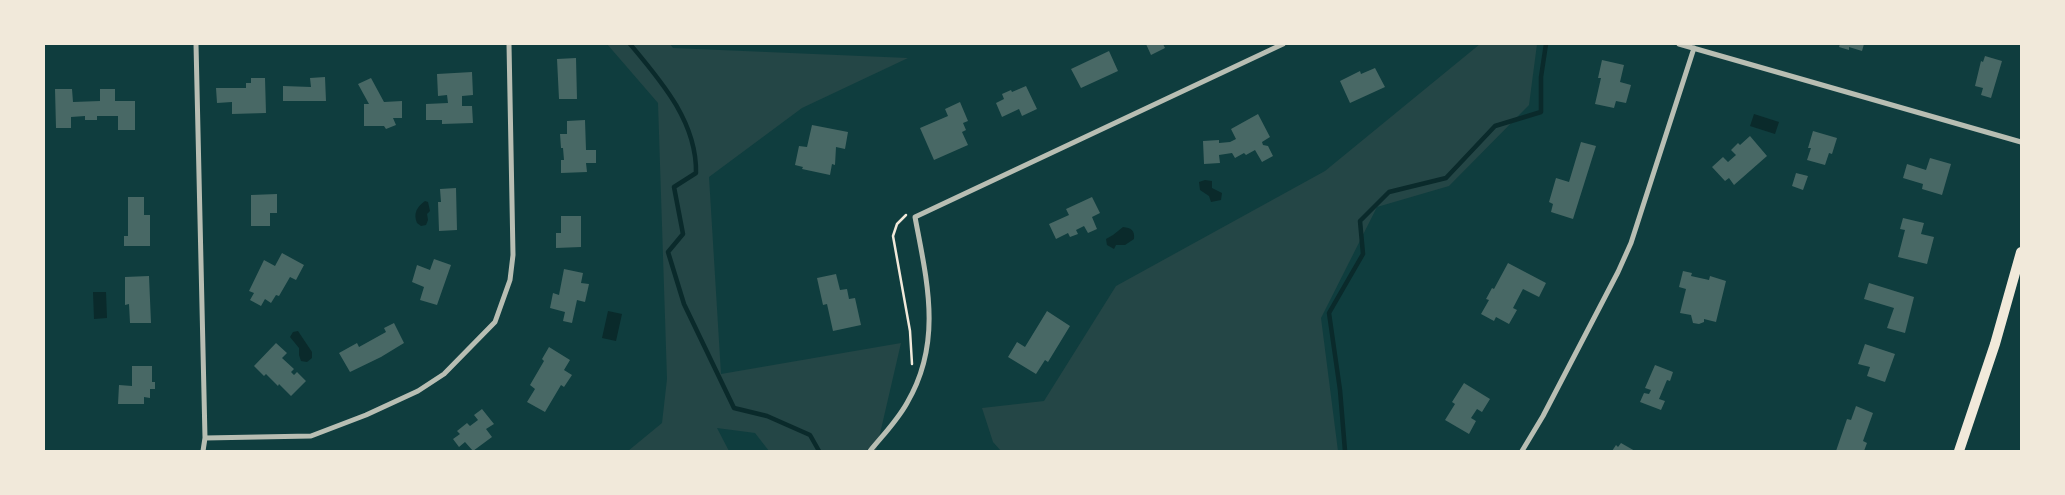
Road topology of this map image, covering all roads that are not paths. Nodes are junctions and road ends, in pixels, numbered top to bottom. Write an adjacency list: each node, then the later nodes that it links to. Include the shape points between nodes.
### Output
1 (196, 44): 8 (street)
2 (509, 44): 8 (street, via 514,255 510,280 495,322 444,374 418,391 366,415 311,436)
3 (1283, 44): 10 (street, via 915,216 930,309 926,355 908,402)
4 (1680, 44): 5 (street)
5 (1694, 48): 6 (street); 11 (street, via 1618,272)
6 (2021, 142)
7 (2021, 252): 12 (main road)
8 (205, 438): 9 (street)
9 (203, 451)
10 (870, 451)
11 (1522, 451)
12 (1959, 451)

